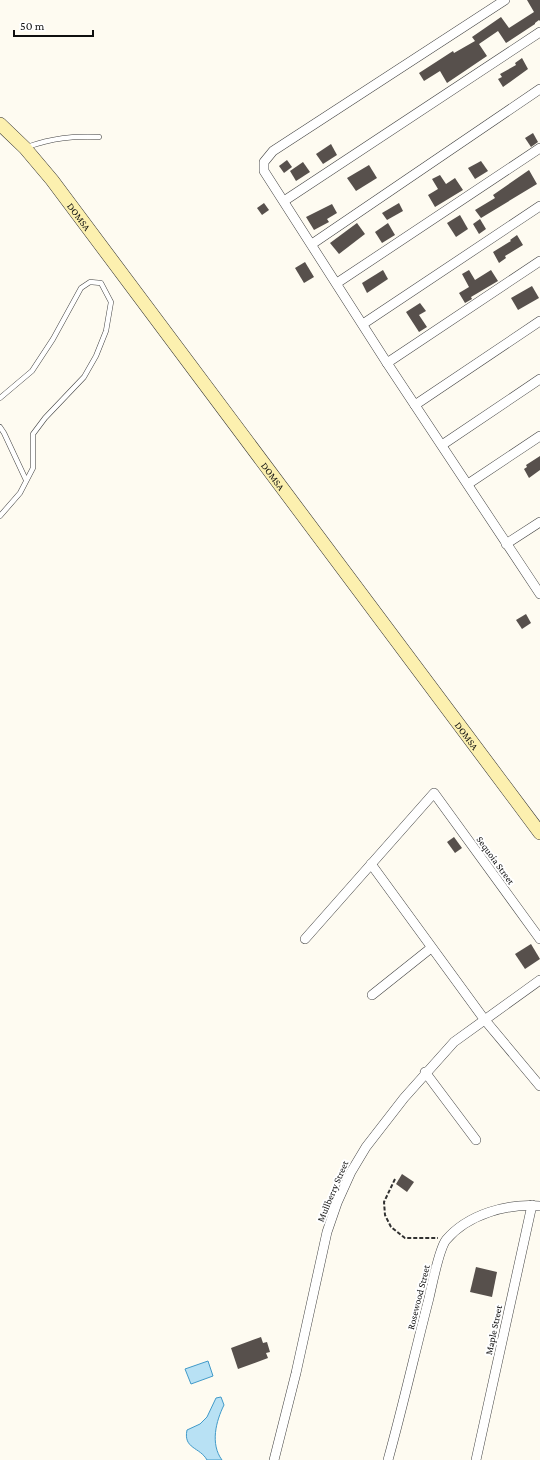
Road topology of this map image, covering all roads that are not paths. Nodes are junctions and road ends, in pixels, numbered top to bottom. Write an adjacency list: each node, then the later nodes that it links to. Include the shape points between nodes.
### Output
1 (505, 0): 8 (street, via 273,151 264,162 264,171)
2 (540, 32): 8 (street)
3 (540, 89): 10 (street)
4 (0, 124): 6 (main road, DOMSA)
5 (99, 137): 6 (lane, via 49,139)
6 (25, 148): 28 (main road, DOMSA, via 52,180)
7 (540, 148): 12 (street)
8 (284, 202): 10 (street)
9 (540, 206): 14 (street)
10 (312, 244): 12 (street)
11 (540, 261): 15 (street)
12 (337, 283): 14 (street)
13 (540, 320): 18 (street)
14 (363, 324): 15 (street)
15 (387, 362): 18 (street)
16 (540, 379): 21 (street)
17 (0, 398): 22 (lane, via 32,371 81,288 90,282 101,283 111,302 106,331 84,377 33,434 33,468)
18 (415, 405): 21 (street)
19 (0, 427): 22 (lane)
20 (540, 436): 23 (street)
21 (442, 445): 23 (street)
22 (26, 480): 24 (lane, via 20,493)
23 (468, 484): 26 (street)
24 (0, 516)
25 (540, 522): 26 (street)
26 (506, 544): 27 (street)
27 (540, 594)
28 (540, 833)
29 (371, 864): 30 (street); 31 (street, Sequoia Street, via 434,793); 32 (street)
30 (305, 939)
31 (540, 939)
32 (431, 948): 34 (street); 35 (street)
33 (540, 980): 35 (street, Mullberry Street)
34 (372, 995)
35 (484, 1019): 36 (street, Mullberry Street, via 454,1042); 37 (street)
36 (425, 1072): 38 (street); 40 (street, Mullberry Street, via 366,1147 337,1203 327,1232)
37 (540, 1086)
38 (476, 1140)
39 (536, 1206): 41 (street, Rosewood Street, via 485,1213 463,1225 445,1241); 42 (street, Maple Street)
40 (274, 1460)
41 (388, 1460)
42 (476, 1460)

